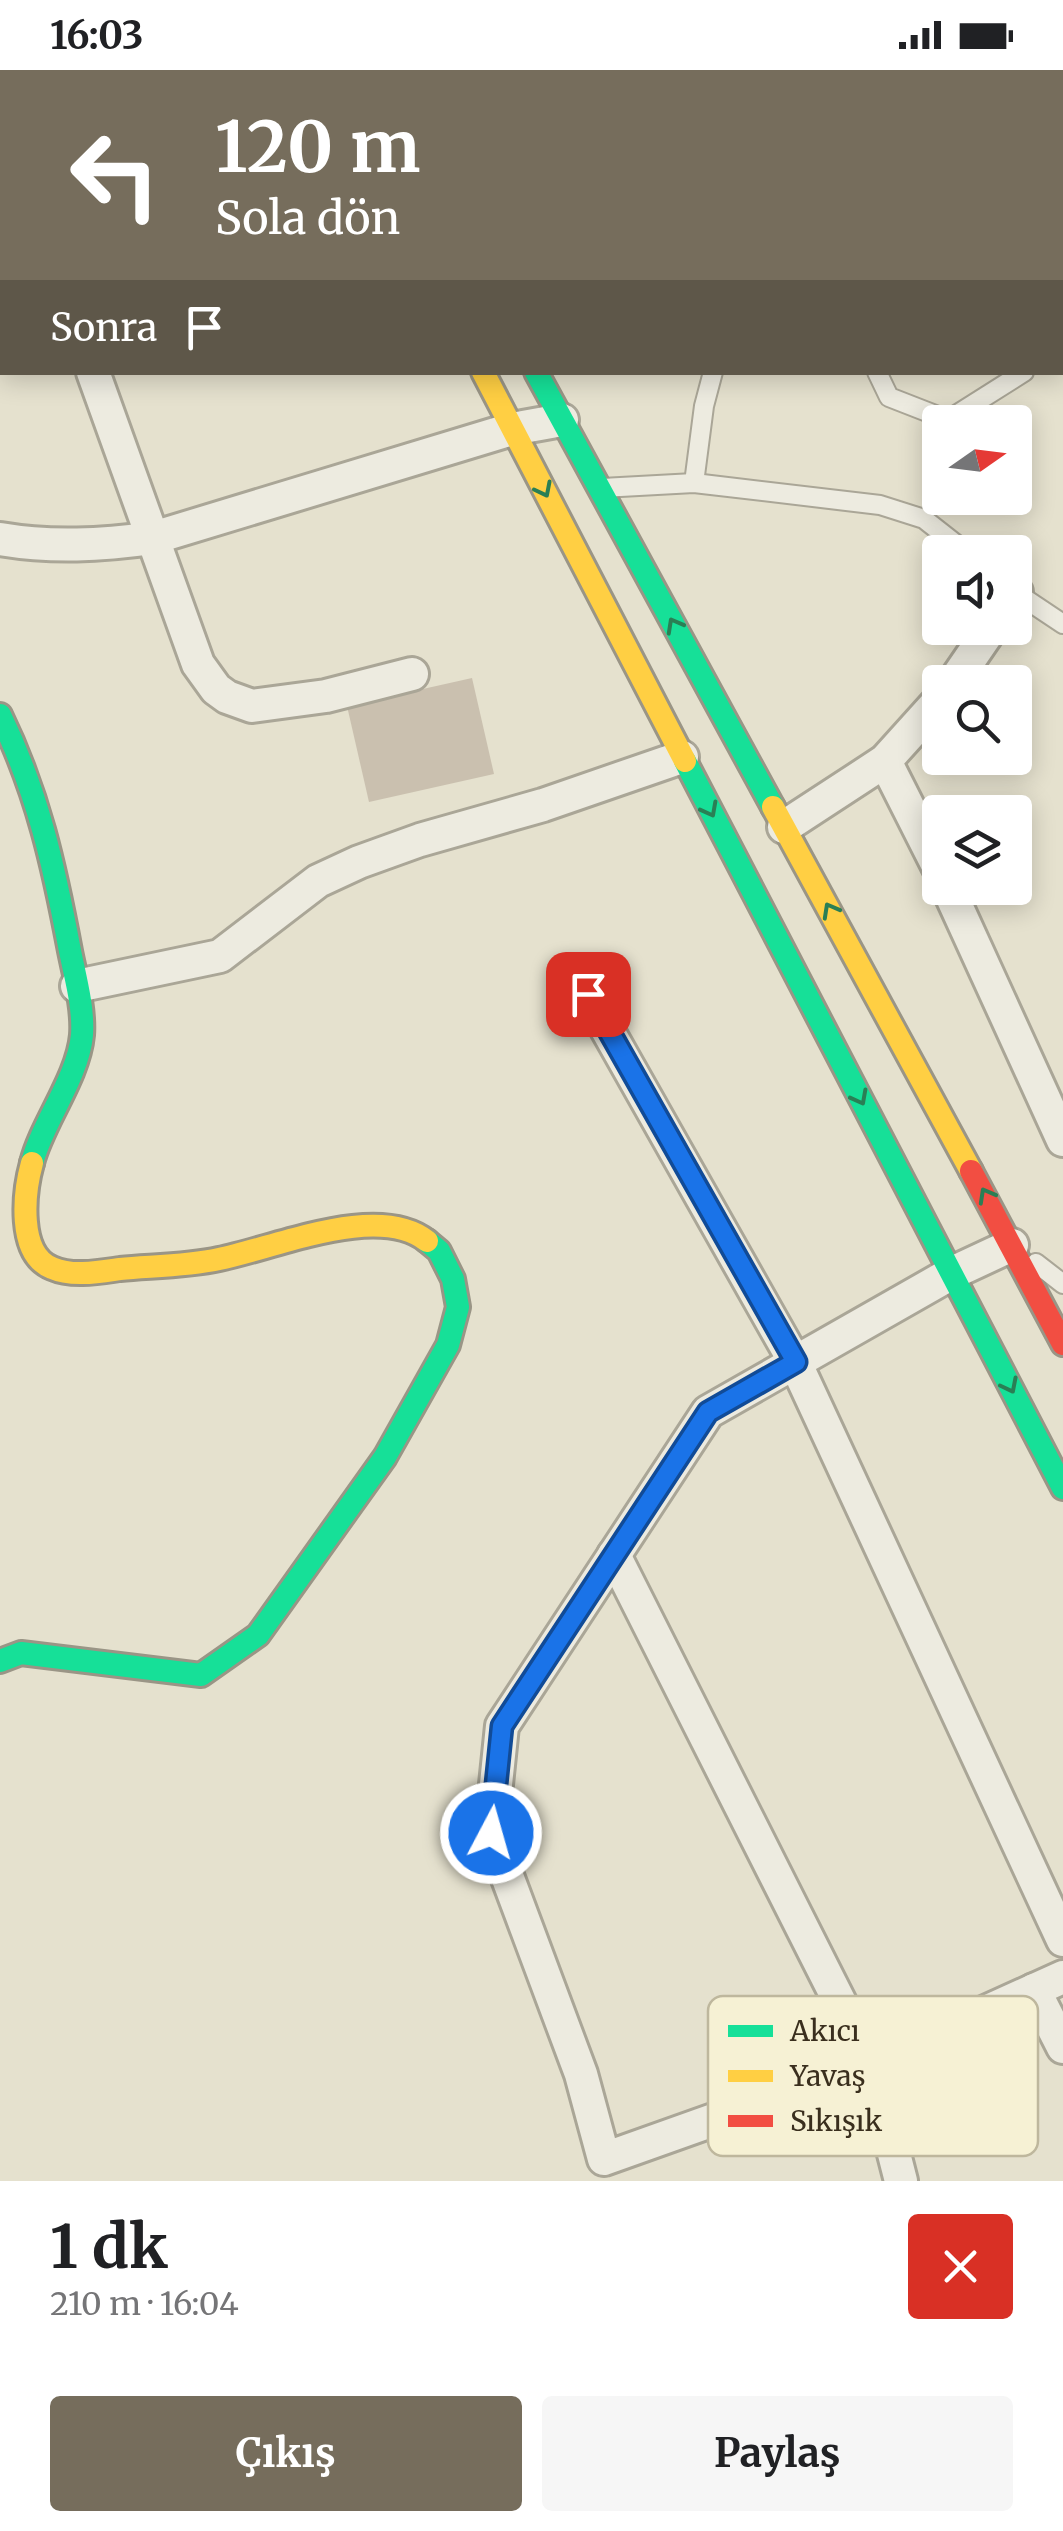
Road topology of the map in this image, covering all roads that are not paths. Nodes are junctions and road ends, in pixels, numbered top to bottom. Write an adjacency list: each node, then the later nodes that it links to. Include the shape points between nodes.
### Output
1 (94, 375): 12 (street)
2 (484, 375): 8 (main road)
3 (538, 375): 7 (main road)
4 (712, 375): 9 (lane)
5 (878, 375): 6 (lane, via 889,397 948,420)
6 (1019, 375)
7 (562, 420): 8 (street); 10 (main road)
8 (512, 430): 12 (street); 19 (main road, one-way to 19)
9 (694, 482): 10 (lane); 11 (lane, via 880,505 924,519)
10 (599, 488): 21 (main road, one-way to 10)
11 (944, 535)
12 (153, 538): 13 (street, via 33,545); 16 (street, via 198,664 227,697 252,706)
13 (0, 539)
14 (1032, 603): 15 (lane)
15 (1063, 624)
16 (412, 674)
17 (0, 715): 24 (main road, via 39,806)
18 (922, 720): 20 (street)
19 (682, 757): 24 (street, via 359,862 318,881 220,956); 29 (main road, one-way to 29)
20 (884, 761): 21 (street); 22 (street)
21 (784, 827): 27 (main road, one-way to 21)
22 (922, 835)
23 (956, 905): 26 (street)
24 (77, 986): 35 (main road, via 82,1035 59,1105 36,1147 26,1206 32,1252 50,1268 84,1273 216,1260 344,1228 388,1225 440,1250 458,1307 448,1345 384,1456 258,1635 201,1675 20,1654)
25 (588, 994): 32 (street)
26 (1063, 1140)
27 (1012, 1244): 28 (lane); 29 (street); 31 (main road)
28 (1054, 1268): 30 (lane)
29 (952, 1273): 32 (street); 33 (main road, one-way to 33)
30 (1063, 1284)
31 (1063, 1344)
32 (796, 1362): 34 (street, via 708,1412); 36 (street)
33 (1063, 1488)
34 (614, 1555): 38 (street); 43 (street, via 502,1726 491,1833 581,2074)
35 (0, 1661)
36 (1063, 1940)
37 (1049, 1983): 39 (street); 40 (street)
38 (836, 1996)
39 (1020, 1996)
40 (1063, 2047)
41 (708, 2129): 43 (street)
42 (894, 2156): 44 (street)
43 (607, 2170)
44 (901, 2181)

